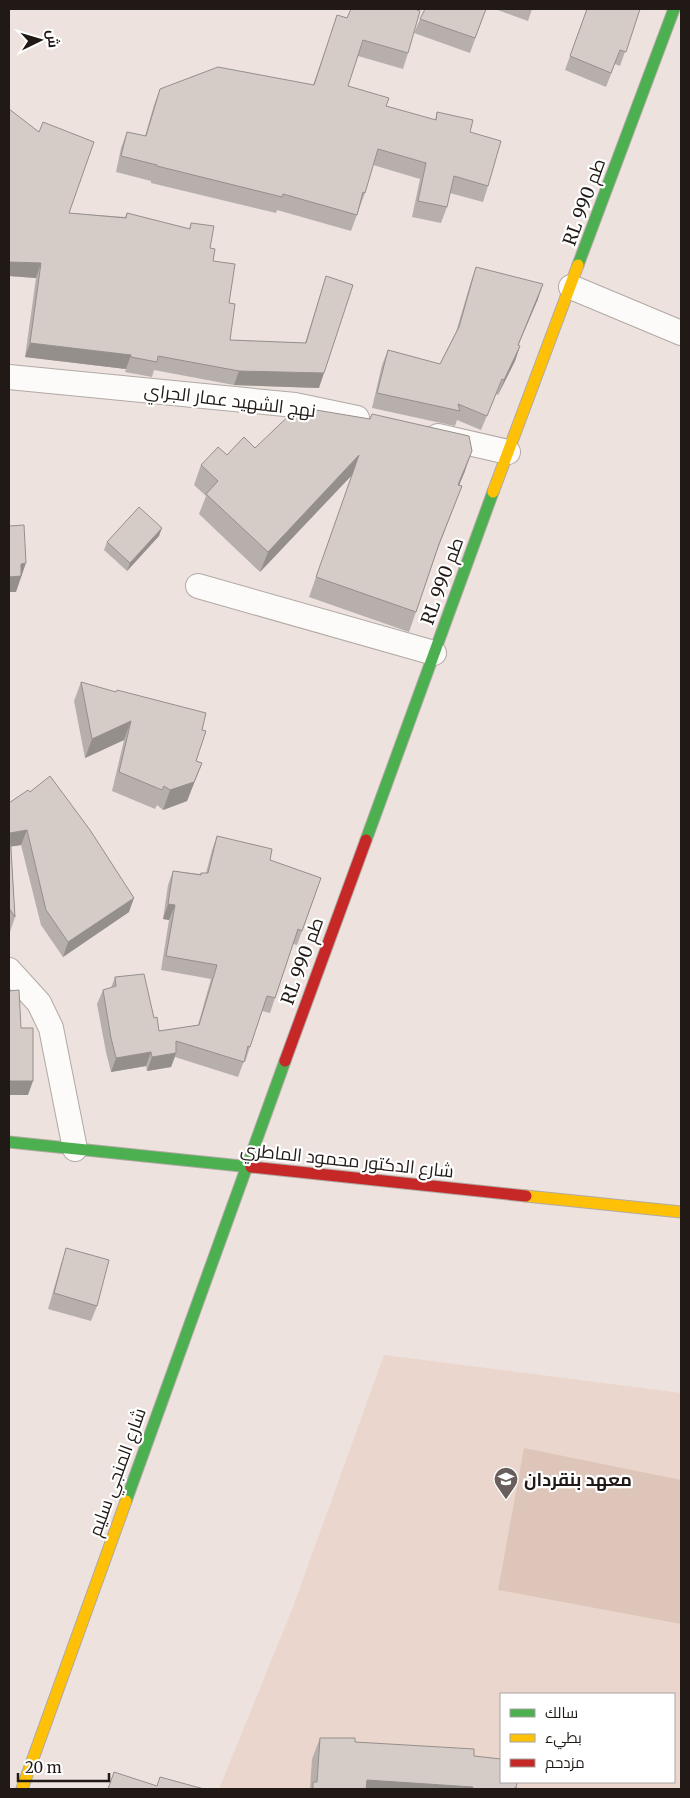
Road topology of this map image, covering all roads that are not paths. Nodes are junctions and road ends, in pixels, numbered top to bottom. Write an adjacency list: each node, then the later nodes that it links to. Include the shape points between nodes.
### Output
1 (674, 9): 2 (street, RL طم 990)
2 (571, 287): 3 (street); 7 (street, RL طم 990)
3 (681, 333)
4 (9, 377): 5 (street, نهج الشهيد عمار الجراي, via 295,404)
5 (382, 424)
6 (421, 432): 7 (street)
7 (508, 452): 9 (street, RL طم 990)
8 (198, 586): 9 (street)
9 (434, 653): 13 (street, RL طم 990)
10 (9, 970): 12 (street, via 39,1003 51,1028)
11 (9, 1142): 12 (street, شارع الدكتور محمود الماطري)
12 (75, 1149): 13 (street, شارع الدكتور محمود الماطري)
13 (246, 1167): 14 (street, شارع الدكتور محمود الماطري); 15 (street, شارع المنجي سليم)
14 (681, 1212)
15 (22, 1789)

